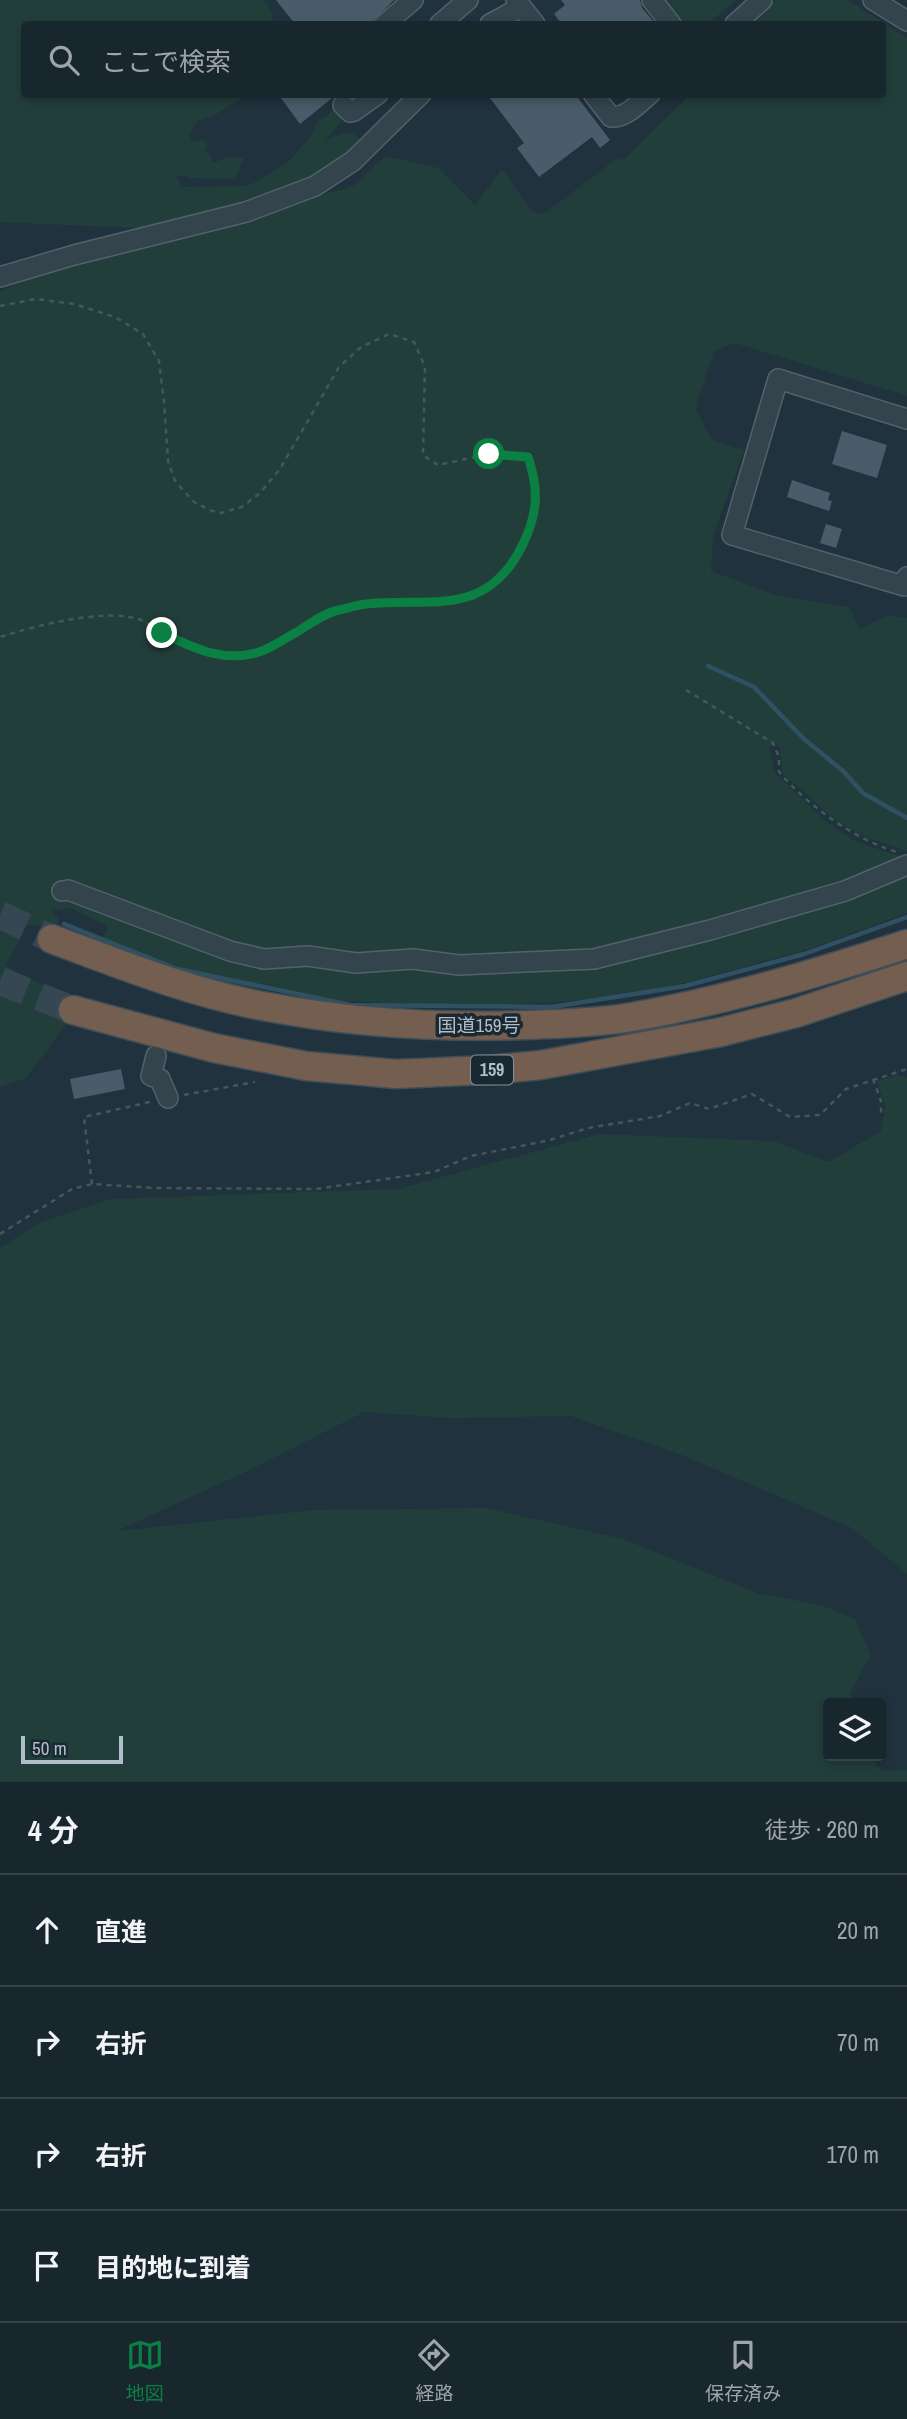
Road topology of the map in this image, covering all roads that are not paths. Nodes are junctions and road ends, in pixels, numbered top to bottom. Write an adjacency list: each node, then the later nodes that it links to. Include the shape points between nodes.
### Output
1 (413, 0): 7 (street)
2 (468, 0): 8 (street)
3 (652, 0): 11 (street)
4 (762, 0): 12 (street)
5 (873, 0): 13 (street)
6 (518, 3): 9 (street); 10 (street)
7 (388, 21)
8 (444, 21)
9 (494, 21)
10 (533, 21)
11 (669, 21)
12 (738, 21)
13 (907, 21)
14 (372, 98): 18 (street, via 350,112)
15 (417, 98): 19 (street, via 353,161 315,187 246,212)
16 (596, 98): 17 (street, via 611,117 623,116)
17 (645, 98)
18 (344, 105)
19 (0, 277)
20 (907, 419): 21 (street, via 778,379 732,535 904,586)
21 (907, 577)
22 (907, 865): 23 (street, via 845,891 594,959 459,965 413,959 356,963 308,956 264,959)
23 (62, 891)
24 (907, 929): 28 (highway)
25 (52, 939): 28 (highway, 国道159号, via 164,980 267,1007 412,1025 566,1024)
26 (907, 944): 28 (highway, 国道159号)
27 (907, 978): 29 (highway, 159, via 721,1032 554,1063 396,1074 306,1066 214,1048)
28 (702, 1003)
29 (73, 1010)
30 (156, 1056): 31 (street, via 151,1076 160,1079)
31 (168, 1098)

